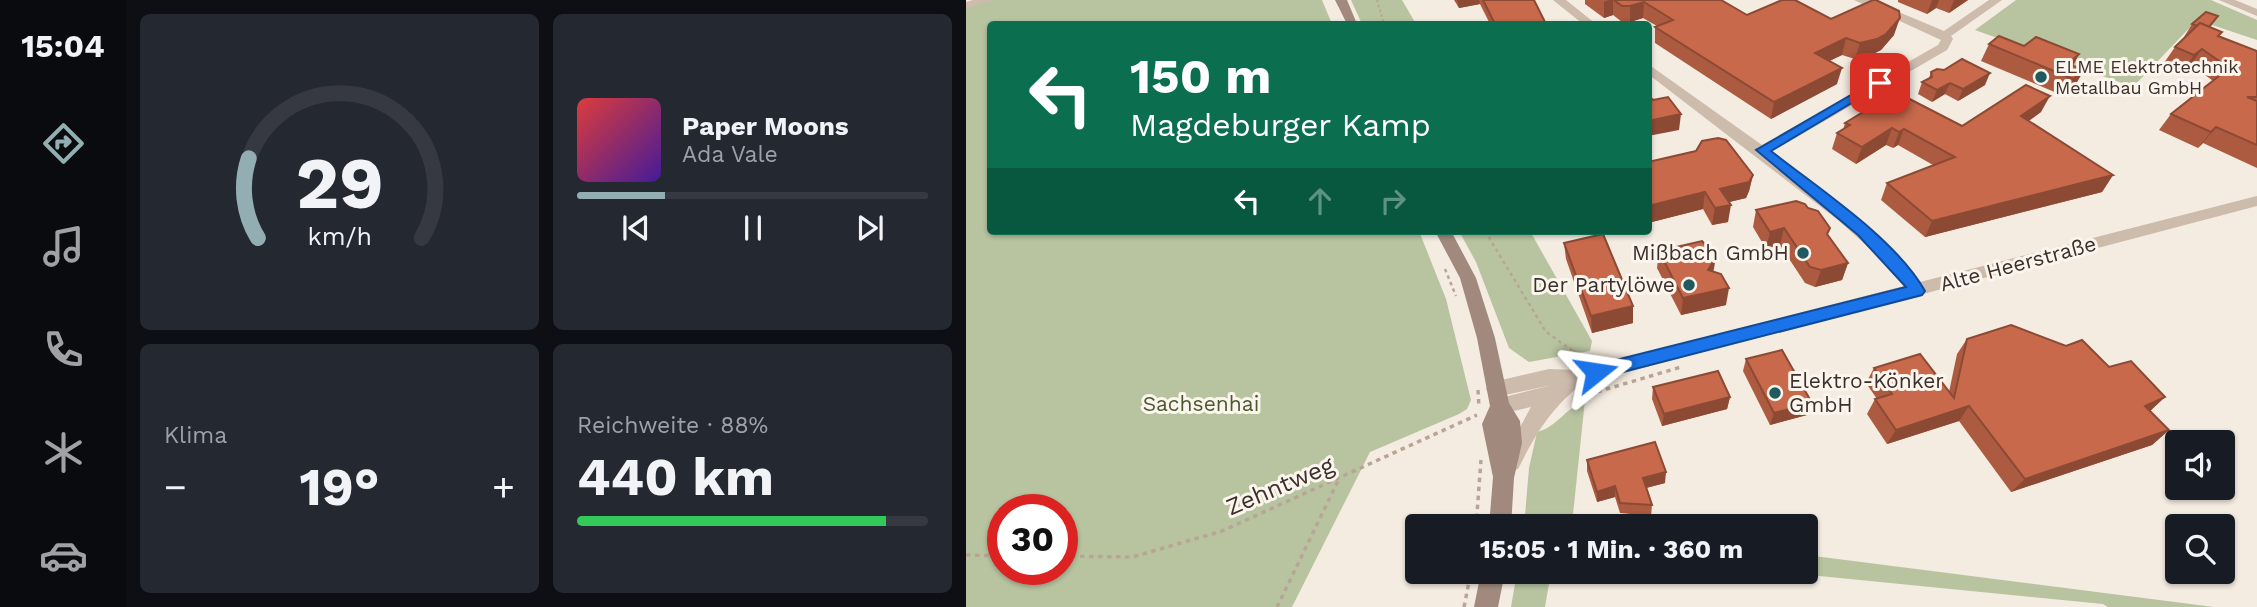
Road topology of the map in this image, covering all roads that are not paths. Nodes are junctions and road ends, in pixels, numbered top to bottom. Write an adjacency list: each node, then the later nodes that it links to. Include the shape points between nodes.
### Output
1 (988, 0): 7 (street)
2 (1341, 0): 9 (street)
3 (1559, 0): 10 (street)
4 (1860, 0): 11 (street)
5 (1996, 0): 11 (street)
6 (2225, 0): 8 (street)
7 (966, 5)
8 (2257, 13)
9 (1351, 21)
10 (1586, 21)
11 (1944, 38): 13 (street, via 1943,47)
12 (1652, 71): 13 (street)
13 (1762, 150): 16 (street, via 1863,231)
14 (2257, 201): 16 (street, Alte Heerstraße)
15 (1445, 235): 18 (street, via 1468,278 1486,338)
16 (1917, 291): 17 (street, Alte Heerstraße)
17 (1576, 378): 18 (street, Alte Heerstraße, via 1549,377); 19 (street, Alte Heerstraße)
18 (1491, 393): 19 (street, Alte Heerstraße); 20 (street)
19 (1554, 393): 20 (street, Alte Heerstraße, via 1531,419)
20 (1503, 478): 21 (street)
21 (1501, 514)
22 (1491, 584): 23 (street)
23 (1486, 607)

